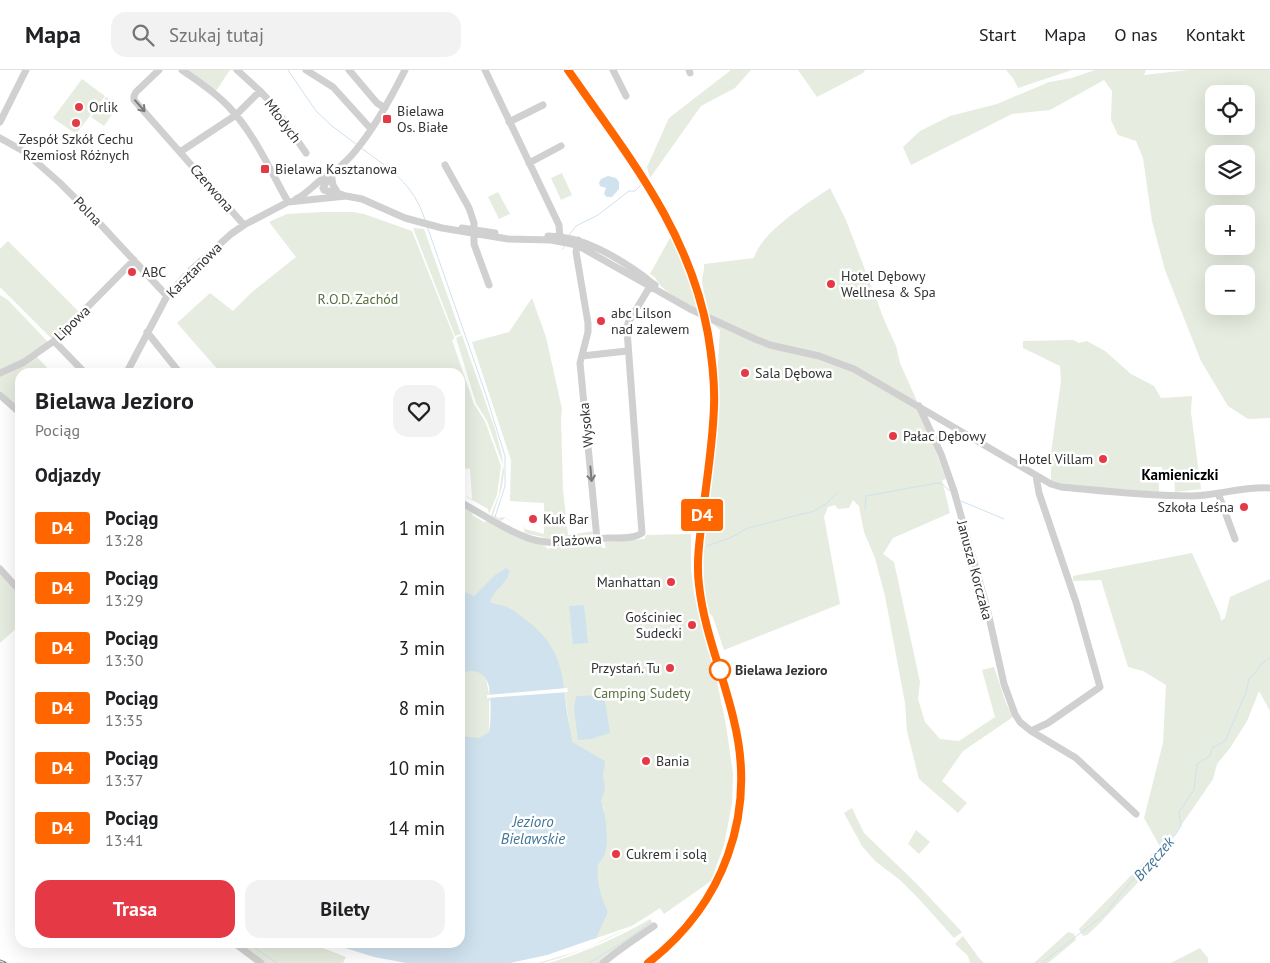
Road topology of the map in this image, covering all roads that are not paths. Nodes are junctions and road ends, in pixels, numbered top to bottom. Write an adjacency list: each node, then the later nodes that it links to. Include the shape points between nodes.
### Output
1 (26, 70): 15 (street)
2 (159, 70): 20 (street, Czerwona, one-way to 20, via 136,92 134,100)
3 (182, 70): 14 (street, via 216,95)
4 (238, 70): 10 (street, Młodych)
5 (306, 70): 17 (street, via 333,87)
6 (349, 70): 13 (street)
7 (405, 70): 13 (street)
8 (485, 70): 16 (street)
9 (613, 70): 11 (street)
10 (260, 91): 14 (street, Młodych); 21 (street, Młodych)
11 (626, 96)
12 (543, 105): 16 (street)
13 (385, 108): 17 (street)
14 (236, 115): 20 (street, Czerwona); 30 (street)
15 (0, 122)
16 (509, 122): 22 (street)
17 (371, 129): 24 (street, via 351,158)
18 (0, 138): 35 (street, Polna, via 25,152)
19 (561, 146): 22 (street)
20 (180, 152): 31 (street, Czerwona)
21 (306, 152)
22 (529, 163): 33 (street, via 559,225)
23 (445, 165): 32 (street, via 469,208)
24 (331, 174): 26 (street, via 326,176); 27 (street)
25 (309, 190): 26 (street, Kasztanowa, via 312,186); 29 (street); 30 (street, Kasztanowa)
26 (321, 190): 27 (street); 28 (street); 29 (street, Kasztanowa, via 317,200)
27 (338, 193): 28 (street)
28 (346, 196): 32 (street, via 362,199 405,218)
29 (313, 198): 30 (street, Kasztanowa)
30 (291, 201): 31 (street, Kasztanowa)
31 (244, 225): 38 (street, Kasztanowa, via 203,259)
32 (474, 232): 33 (street, via 517,240); 36 (street, via 474,244)
33 (560, 239): 34 (street)
34 (578, 242): 37 (street); 42 (street, Wysoka, via 576,252 589,328)
35 (134, 260): 38 (street, Polna); 40 (street, Lipowa)
36 (489, 285)
37 (651, 285): 41 (street, via 628,323); 48 (street, via 690,309 770,345 820,356 854,369)
38 (167, 296): 39 (street, Kasztanowa)
39 (147, 332): 44 (street, Kasztanowa); 45 (street)
40 (54, 341): 43 (street); 46 (street, Lipowa, via 24,362)
41 (627, 351): 42 (street); 56 (street, Plażowa, via 642,533)
42 (582, 356): 56 (street, Wysoka, one-way to 56)
43 (80, 368)
44 (129, 368)
45 (176, 368)
46 (0, 373)
47 (0, 395): 49 (street)
48 (919, 406): 50 (street); 51 (street, Janusza Korczaka)
49 (15, 408)
50 (929, 412): 51 (street); 52 (street)
51 (926, 422): 60 (street, Janusza Korczaka, via 954,494 987,608 1010,705)
52 (1036, 476): 54 (street, via 1060,487 1154,495); 60 (street, via 1100,687 1048,724)
53 (1270, 488): 54 (street)
54 (1218, 493): 57 (street)
55 (465, 505): 56 (street, Plażowa, via 534,540)
56 (597, 539)
57 (1236, 539)
58 (0, 569): 59 (street)
59 (15, 586)
60 (1030, 731): 61 (street, Janusza Korczaka, via 1076,758)
61 (1136, 814)
62 (654, 926): 65 (street)
63 (240, 948): 64 (street)
64 (261, 963)
65 (603, 963)

